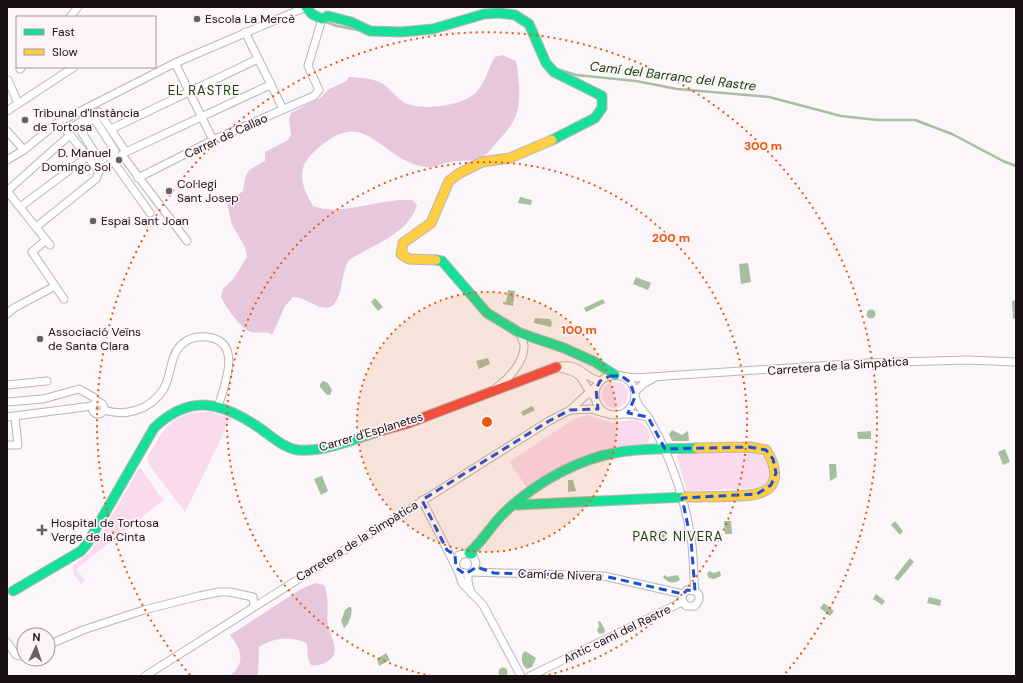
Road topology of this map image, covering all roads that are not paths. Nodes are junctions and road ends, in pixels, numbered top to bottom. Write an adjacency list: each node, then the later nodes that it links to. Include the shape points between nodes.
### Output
1 (78, 7): 3 (street)
2 (306, 7): 4 (street); 5 (street)
3 (71, 16)
4 (322, 19): 14 (street, Carrer de Callao, via 308,66 319,90 314,96); 39 (street, via 328,16 351,22 370,31 401,32 433,29 492,13 515,16 529,24 546,63 554,72 602,96 602,108 595,118 533,149 510,158 482,162 458,174 449,182 431,223 401,248 404,258 410,260 442,261 487,313)
5 (245, 32): 6 (street); 7 (street)
6 (258, 59): 10 (street); 11 (street)
7 (175, 64): 11 (street); 13 (street)
8 (72, 68): 12 (street)
9 (8, 80): 12 (street)
10 (270, 85): 14 (street); 17 (street)
11 (188, 92): 17 (street); 19 (street)
12 (18, 103): 15 (street)
13 (96, 104): 16 (street); 18 (street)
14 (283, 109): 22 (street, Carrer de Callao)
15 (7, 111)
16 (99, 112): 19 (street); 21 (street)
17 (201, 117): 22 (street); 24 (street)
18 (57, 123): 21 (street); 23 (street)
19 (111, 129): 24 (street)
20 (7, 131): 23 (street)
21 (68, 132): 25 (street); 31 (street)
22 (213, 140): 29 (street, Carrer de Callao)
23 (24, 150): 26 (street)
24 (121, 152): 24 (street, via 100,161 79,128 94,118); 27 (street); 29 (street)
25 (87, 157): 28 (street); 32 (street)
26 (7, 160)
27 (113, 160): 28 (street); 33 (street)
28 (99, 171): 34 (street, via 96,179)
29 (138, 178): 35 (street)
30 (7, 186): 31 (street)
31 (7, 191): 32 (street)
32 (20, 207): 34 (street)
33 (150, 213)
34 (36, 227): 36 (street, via 48,242 32,252)
35 (187, 241)
36 (55, 286): 37 (street); 38 (street)
37 (64, 299)
38 (7, 314)
39 (520, 333): 40 (street); 49 (street, via 524,346 520,359 506,380)
40 (595, 362): 43 (street); 46 (street, via 602,374)
41 (1016, 362): 44 (street, Carretera de la Simpàtica, via 967,360 865,363)
42 (557, 367): 46 (street, Carrer d'Esplanetes, via 575,366); 48 (street, via 579,375); 49 (street, Carrer d'Esplanetes)
43 (618, 376): 44 (street, Carretera de la Simpàtica); 46 (street); 50 (street, via 630,382)
44 (661, 376): 50 (street, Carretera de la Simpàtica, via 648,381)
45 (47, 381): 47 (street)
46 (600, 381): 48 (street, Carretera de la Simpàtica); 53 (street, via 594,394)
47 (7, 385)
48 (590, 392): 53 (street); 56 (street, Carretera de la Simpàtica)
49 (489, 393): 54 (street, Carrer d'Esplanetes, via 406,424 308,450 295,449 238,414)
50 (635, 395): 58 (street, via 630,408); 60 (street, via 639,406)
51 (7, 402): 52 (street, via 43,398 79,389 95,398)
52 (95, 404): 55 (street, via 103,405); 55 (street, via 92,411 95,414); 59 (street)
53 (596, 404): 57 (street)
54 (218, 407): 55 (street, via 229,369 228,355 222,344 216,340 198,337 189,339 175,354 163,390 147,406 126,413 115,414); 71 (street, Carrer d'Esplanetes, via 207,404 192,405 171,412 162,419 128,470 87,544 71,557)
55 (104, 410)
56 (570, 410): 57 (street, Carretera de la Simpàtica, via 592,409); 64 (street, Carretera de la Simpàtica)
57 (606, 413): 58 (street)
58 (621, 414): 60 (street)
59 (11, 417): 61 (street, via 18,445)
60 (648, 417): 62 (street)
61 (7, 445)
62 (665, 449): 63 (street, via 672,463); 63 (street, via 749,447 766,450 773,459 776,473 771,485 757,494); 65 (street, via 619,452 584,462 549,479)
63 (682, 498): 65 (street); 72 (street, via 691,540)
64 (422, 500): 66 (street); 76 (street, Carretera de la Simpàtica)
65 (515, 505): 68 (street, via 495,523)
66 (447, 550): 67 (street); 69 (street)
67 (459, 555): 68 (street); 69 (street)
68 (472, 555): 70 (street)
69 (456, 568): 70 (street, Camí de Nivera); 74 (street, via 462,583)
70 (472, 571): 73 (street, Camí de Nivera, via 604,576); 74 (street, via 468,582)
71 (13, 591)
72 (695, 591): 73 (street, via 689,590); 75 (street, via 699,597 697,605 689,607)
73 (682, 594): 75 (street)
74 (472, 595): 81 (street, via 483,605)
75 (682, 602): 82 (street, Antic camí del Rastre)
76 (254, 606): 78 (street, via 253,597 248,594 219,592 144,610); 80 (street, Carretera de la Simpàtica)
77 (7, 642): 79 (street)
78 (56, 642)
79 (16, 655)
80 (145, 676)
81 (520, 676)
82 (530, 676)

